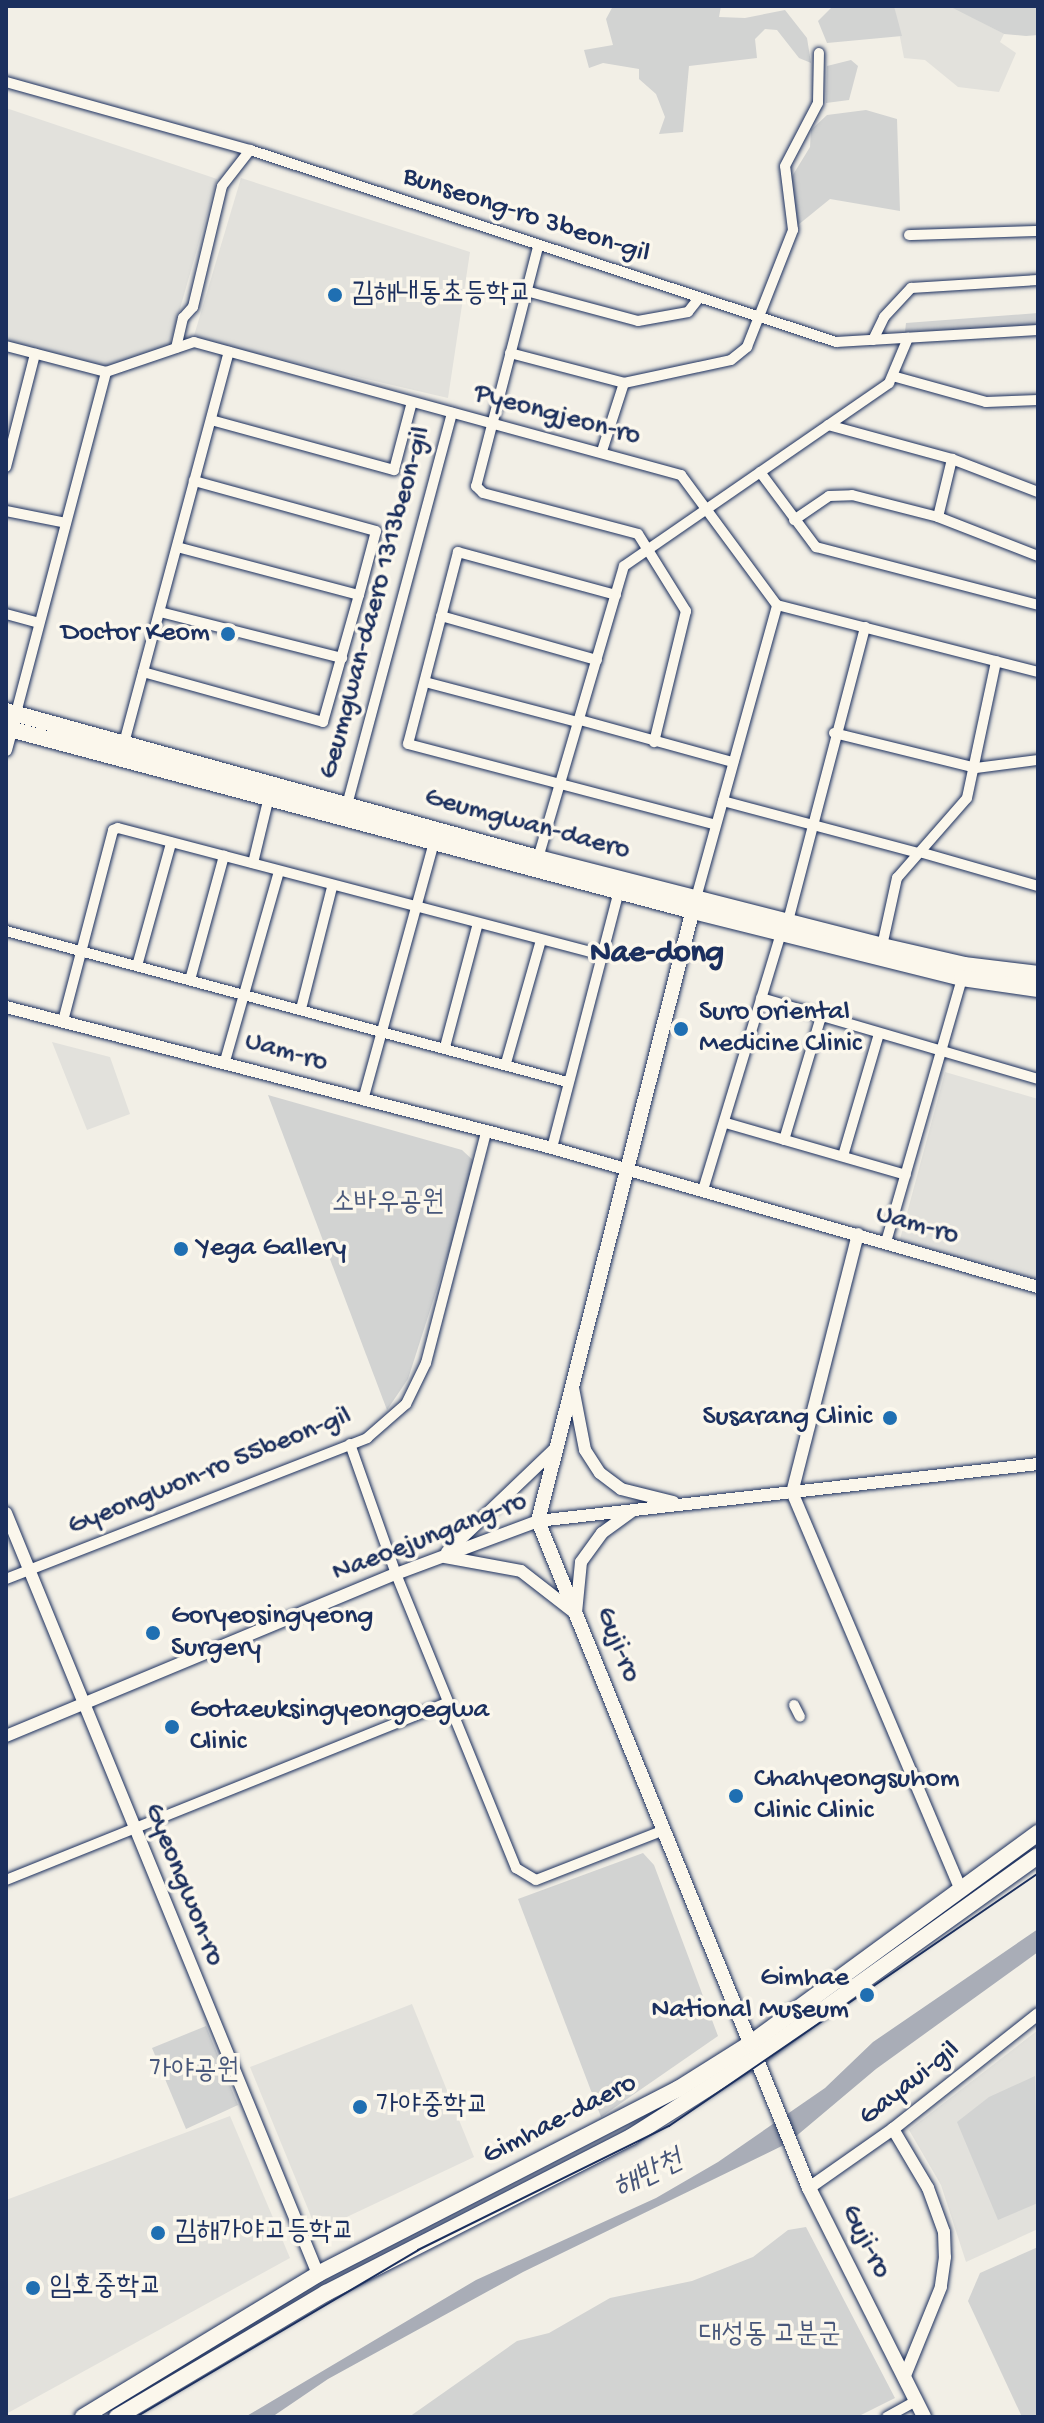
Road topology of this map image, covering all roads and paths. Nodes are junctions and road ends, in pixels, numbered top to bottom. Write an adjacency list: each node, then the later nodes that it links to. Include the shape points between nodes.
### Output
1 (819, 53): 10 (street, via 818,103 785,166 793,230)
2 (6, 82): 3 (street, Bunseong-ro 3beon-gil)
3 (250, 150): 6 (street, Bunseong-ro 3beon-gil); 15 (street, via 222,186 193,307 183,318)
4 (1038, 231): 5 (street)
5 (909, 235)
6 (538, 247): 8 (street); 9 (street, Bunseong-ro 3beon-gil)
7 (1038, 280): 13 (street, via 911,288 884,317)
8 (526, 291): 9 (street, via 638,321 688,312); 17 (street)
9 (699, 298): 10 (street, Bunseong-ro 3beon-gil)
10 (760, 317): 13 (street, Bunseong-ro 3beon-gil, via 836,342); 21 (street, via 747,347 731,360)
11 (1038, 330): 12 (street, Bunseong-ro 3beon-gil)
12 (908, 338): 13 (street, Bunseong-ro 3beon-gil); 20 (street)
13 (873, 340)
14 (6, 346): 18 (street)
15 (176, 348): 16 (street, Pyeongjeon-ro, via 194,342); 19 (street, Pyeongjeon-ro)
16 (229, 352): 23 (street, Pyeongjeon-ro); 26 (street)
17 (510, 353): 21 (street); 27 (street)
18 (35, 354): 19 (street); 25 (street)
19 (106, 372): 39 (street)
20 (896, 377): 22 (street, via 986,402); 28 (street)
21 (624, 383): 29 (street)
22 (1038, 400)
23 (412, 402): 24 (street, Pyeongjeon-ro); 26 (street, via 394,470)
24 (452, 413): 27 (street, Pyeongjeon-ro); 70 (street, Geumgwan-daero 1313beon-gil)
25 (11, 420): 31 (street)
26 (211, 420): 33 (street)
27 (493, 421): 29 (street, Pyeongjeon-ro); 41 (street, via 478,491 638,534)
28 (828, 425): 30 (street); 32 (street)
29 (602, 451): 35 (street, Pyeongjeon-ro, via 681,475)
30 (952, 459): 34 (street); 37 (street)
31 (6, 467)
32 (760, 472): 35 (street); 38 (street)
33 (194, 481): 40 (street); 43 (street, Geumgwan-daero 1313beon-gil, via 376,531)
34 (1038, 492)
35 (706, 508): 41 (street); 45 (street, Pyeongjeon-ro)
36 (6, 511): 39 (street)
37 (938, 517): 38 (street, via 836,495); 42 (street)
38 (794, 520): 46 (street, via 816,547)
39 (66, 523): 50 (street)
40 (177, 547): 43 (street); 47 (street)
41 (648, 549): 44 (street, via 624,566); 61 (street, via 686,611)
42 (1038, 556)
43 (359, 595): 52 (street, Geumgwan-daero 1313beon-gil)
44 (616, 595): 49 (street, via 458,552); 53 (street)
45 (777, 605): 51 (street); 65 (street)
46 (1038, 605)
47 (160, 612): 52 (street); 55 (street)
48 (6, 614): 50 (street)
49 (441, 616): 53 (street); 57 (street)
50 (39, 623): 58 (street)
51 (865, 627): 54 (street); 60 (street)
52 (342, 658): 55 (street, Geumgwan-daero 1313beon-gil, via 323,722)
53 (597, 660): 59 (street)
54 (996, 661): 56 (street); 66 (street)
55 (143, 672): 62 (street)
56 (1038, 672)
57 (425, 682): 59 (street); 67 (street, via 408,744)
58 (10, 720): 62 (main road, Geumgwan-daero); 63 (street); 68 (main road, Geumgwan-daero)
59 (579, 721): 61 (street); 67 (street)
60 (834, 733): 66 (street); 72 (street)
61 (654, 742): 65 (street)
62 (124, 743): 70 (main road, Geumgwan-daero)
63 (6, 750)
64 (1038, 760): 66 (street)
65 (733, 762): 69 (street)
66 (976, 768): 75 (street, via 967,798)
67 (559, 783): 71 (street); 77 (street)
68 (269, 797): 73 (main road, Geumgwan-daero); 78 (street)
69 (723, 801): 71 (street); 72 (street)
70 (347, 805): 77 (main road, Geumgwan-daero)
71 (716, 825): 83 (street)
72 (809, 825): 75 (street); 86 (street)
73 (434, 842): 82 (main road, Geumgwan-daero); 84 (street)
74 (171, 843): 76 (street); 90 (street, via 113,830); 92 (street)
75 (920, 853): 80 (street); 89 (street, via 897,878)
76 (224, 856): 78 (street); 95 (street)
77 (538, 858): 83 (main road, Geumgwan-daero)
78 (253, 863): 79 (street)
79 (279, 872): 81 (street); 97 (street)
80 (1038, 886)
81 (332, 887): 84 (street); 100 (street)
82 (619, 891): 83 (main road, Geumgwan-daero); 91 (street)
83 (694, 904): 86 (main road, Geumgwan-daero); 117 (main road)
84 (416, 907): 85 (street); 103 (street)
85 (478, 923): 88 (street); 105 (street)
86 (784, 927): 89 (main road, Geumgwan-daero); 94 (main road, Geumgwan-daero); 98 (street)
87 (6, 931): 90 (street)
88 (541, 940): 91 (street); 108 (street)
89 (882, 946): 93 (main road, Geumgwan-daero, via 964,965)
90 (80, 951): 92 (street); 102 (street)
91 (602, 955): 110 (street)
92 (137, 966): 95 (street)
93 (1038, 974)
94 (962, 978): 96 (main road, Geumgwan-daero); 106 (street)
95 (190, 980): 97 (street)
96 (1038, 989)
97 (245, 996): 100 (street); 107 (street)
98 (761, 998): 101 (street); 112 (street)
99 (6, 1007): 102 (street, Uam-ro)
100 (301, 1009): 103 (street)
101 (821, 1017): 104 (street); 114 (street)
102 (63, 1021): 107 (street, Uam-ro)
103 (384, 1031): 105 (street); 111 (street)
104 (879, 1034): 106 (street); 116 (street)
105 (445, 1047): 108 (street)
106 (941, 1052): 109 (street); 118 (street)
107 (225, 1061): 111 (street, Uam-ro)
108 (506, 1063): 110 (street)
109 (1038, 1079)
110 (567, 1082): 115 (street)
111 (363, 1100): 113 (street, Uam-ro)
112 (726, 1123): 114 (street); 119 (street)
113 (486, 1133): 115 (street, Uam-ro); 124 (street, Gyeongwon-ro 55beon-gil, via 426,1363 406,1404 367,1438)
114 (784, 1140): 116 (street)
115 (552, 1148): 117 (street, Uam-ro)
116 (843, 1156): 118 (street)
117 (627, 1169): 119 (street, Uam-ro); 123 (main road)
118 (906, 1175): 121 (street)
119 (703, 1190): 120 (street, Uam-ro)
120 (858, 1234): 121 (street, Uam-ro); 127 (street)
121 (886, 1242): 122 (street, Uam-ro)
122 (1037, 1288)
123 (573, 1388): 125 (main road); 128 (street, via 585,1450 600,1473 621,1489)
124 (350, 1444): 133 (street, Gyeongwon-ro 55beon-gil); 134 (street)
125 (558, 1446): 131 (main road); 132 (street)
126 (1038, 1464): 127 (street, Naeoejungang-ro)
127 (792, 1492): 128 (street, Naeoejungang-ro); 147 (street)
128 (684, 1504): 129 (street, Naeoejungang-ro)
129 (634, 1510): 131 (street, Naeoejungang-ro); 136 (street, via 602,1533 581,1562)
130 (6, 1513): 133 (street, Gyeongwon-ro)
131 (538, 1521): 132 (street, Naeoejungang-ro); 136 (main road, Guji-ro)
132 (442, 1557): 134 (street, Naeoejungang-ro); 136 (street, via 506,1565)
133 (29, 1570): 135 (street, Gyeongwon-ro 55beon-gil); 138 (street, Gyeongwon-ro)
134 (396, 1574): 137 (street); 138 (street, Naeoejungang-ro)
135 (6, 1579)
136 (576, 1613): 142 (main road, Guji-ro)
137 (448, 1702): 142 (street, via 516,1868 527,1879 546,1877); 143 (street)
138 (83, 1704): 141 (street, Naeoejungang-ro); 143 (street, Gyeongwon-ro)
139 (794, 1705): 140 (street)
140 (800, 1717)
141 (6, 1736)
142 (664, 1830): 149 (main road, Guji-ro)
143 (136, 1832): 146 (street); 152 (street, Gyeongwon-ro)
144 (1038, 1833): 147 (main road, Gimhae-daero)
145 (1038, 1856): 149 (main road, Gimhae-daero)
146 (6, 1880)
147 (961, 1890): 149 (main road, Gimhae-daero)
148 (1038, 2014): 150 (street, Gayaui-gil)
149 (754, 2050): 151 (main road, Guji-ro); 152 (main road, Gimhae-daero); 156 (main road, Gimhae-daero, via 631,2137 340,2285)
150 (893, 2129): 151 (street, Gayaui-gil); 153 (street, via 928,2188 944,2232 941,2287)
151 (809, 2188): 153 (main road, Guji-ro)
152 (318, 2274): 155 (main road, Gimhae-daero)
153 (904, 2378): 154 (main road, Guji-ro)
154 (916, 2401): 157 (street); 158 (main road, Guji-ro)
155 (83, 2417)
156 (117, 2417)
157 (887, 2417)
158 (924, 2417)

